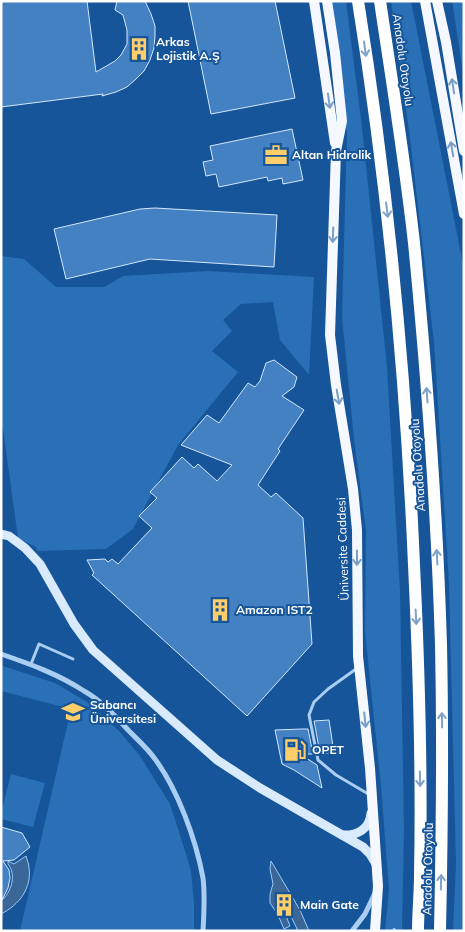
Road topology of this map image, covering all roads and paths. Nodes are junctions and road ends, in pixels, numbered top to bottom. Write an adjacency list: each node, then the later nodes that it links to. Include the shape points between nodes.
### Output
1 (314, 1): 7 (main road, one-way to 7)
2 (327, 1): 7 (main road, via 342,121)
3 (358, 1): 22 (highway, Anadolu Otoyolu, one-way to 22, via 392,257 411,494 420,726)
4 (380, 1): 23 (highway, Anadolu Otoyolu, one-way to 4, via 442,722 433,475 413,240)
5 (425, 1): 9 (main road, one-way to 5)
6 (437, 1): 8 (main road, one-way to 6)
7 (336, 151): 14 (main road, Üniversite Caddesi, one-way to 14, via 330,335 356,522)
8 (464, 151)
9 (464, 214)
10 (1, 534): 16 (street, via 25,548 40,564 92,650 217,760)
11 (1, 654): 13 (street)
12 (73, 659): 13 (lane, via 39,644)
13 (31, 664): 19 (street, via 86,692 112,712 155,759 177,795 197,849 203,880)
14 (359, 668): 15 (main road, Üniversite Caddesi, one-way to 15); 15 (lane, via 314,702 309,715 318,760)
15 (372, 800): 16 (street, via 367,826 349,836); 17 (main road, Üniversite Caddesi)
16 (339, 834): 17 (street, via 363,847)
17 (376, 864): 18 (main road, Üniversite Caddesi)
18 (378, 886): 20 (street, via 365,914); 21 (main road, Üniversite Caddesi)
19 (203, 931)
20 (352, 931)
21 (375, 931)
22 (418, 931)
23 (440, 931)

